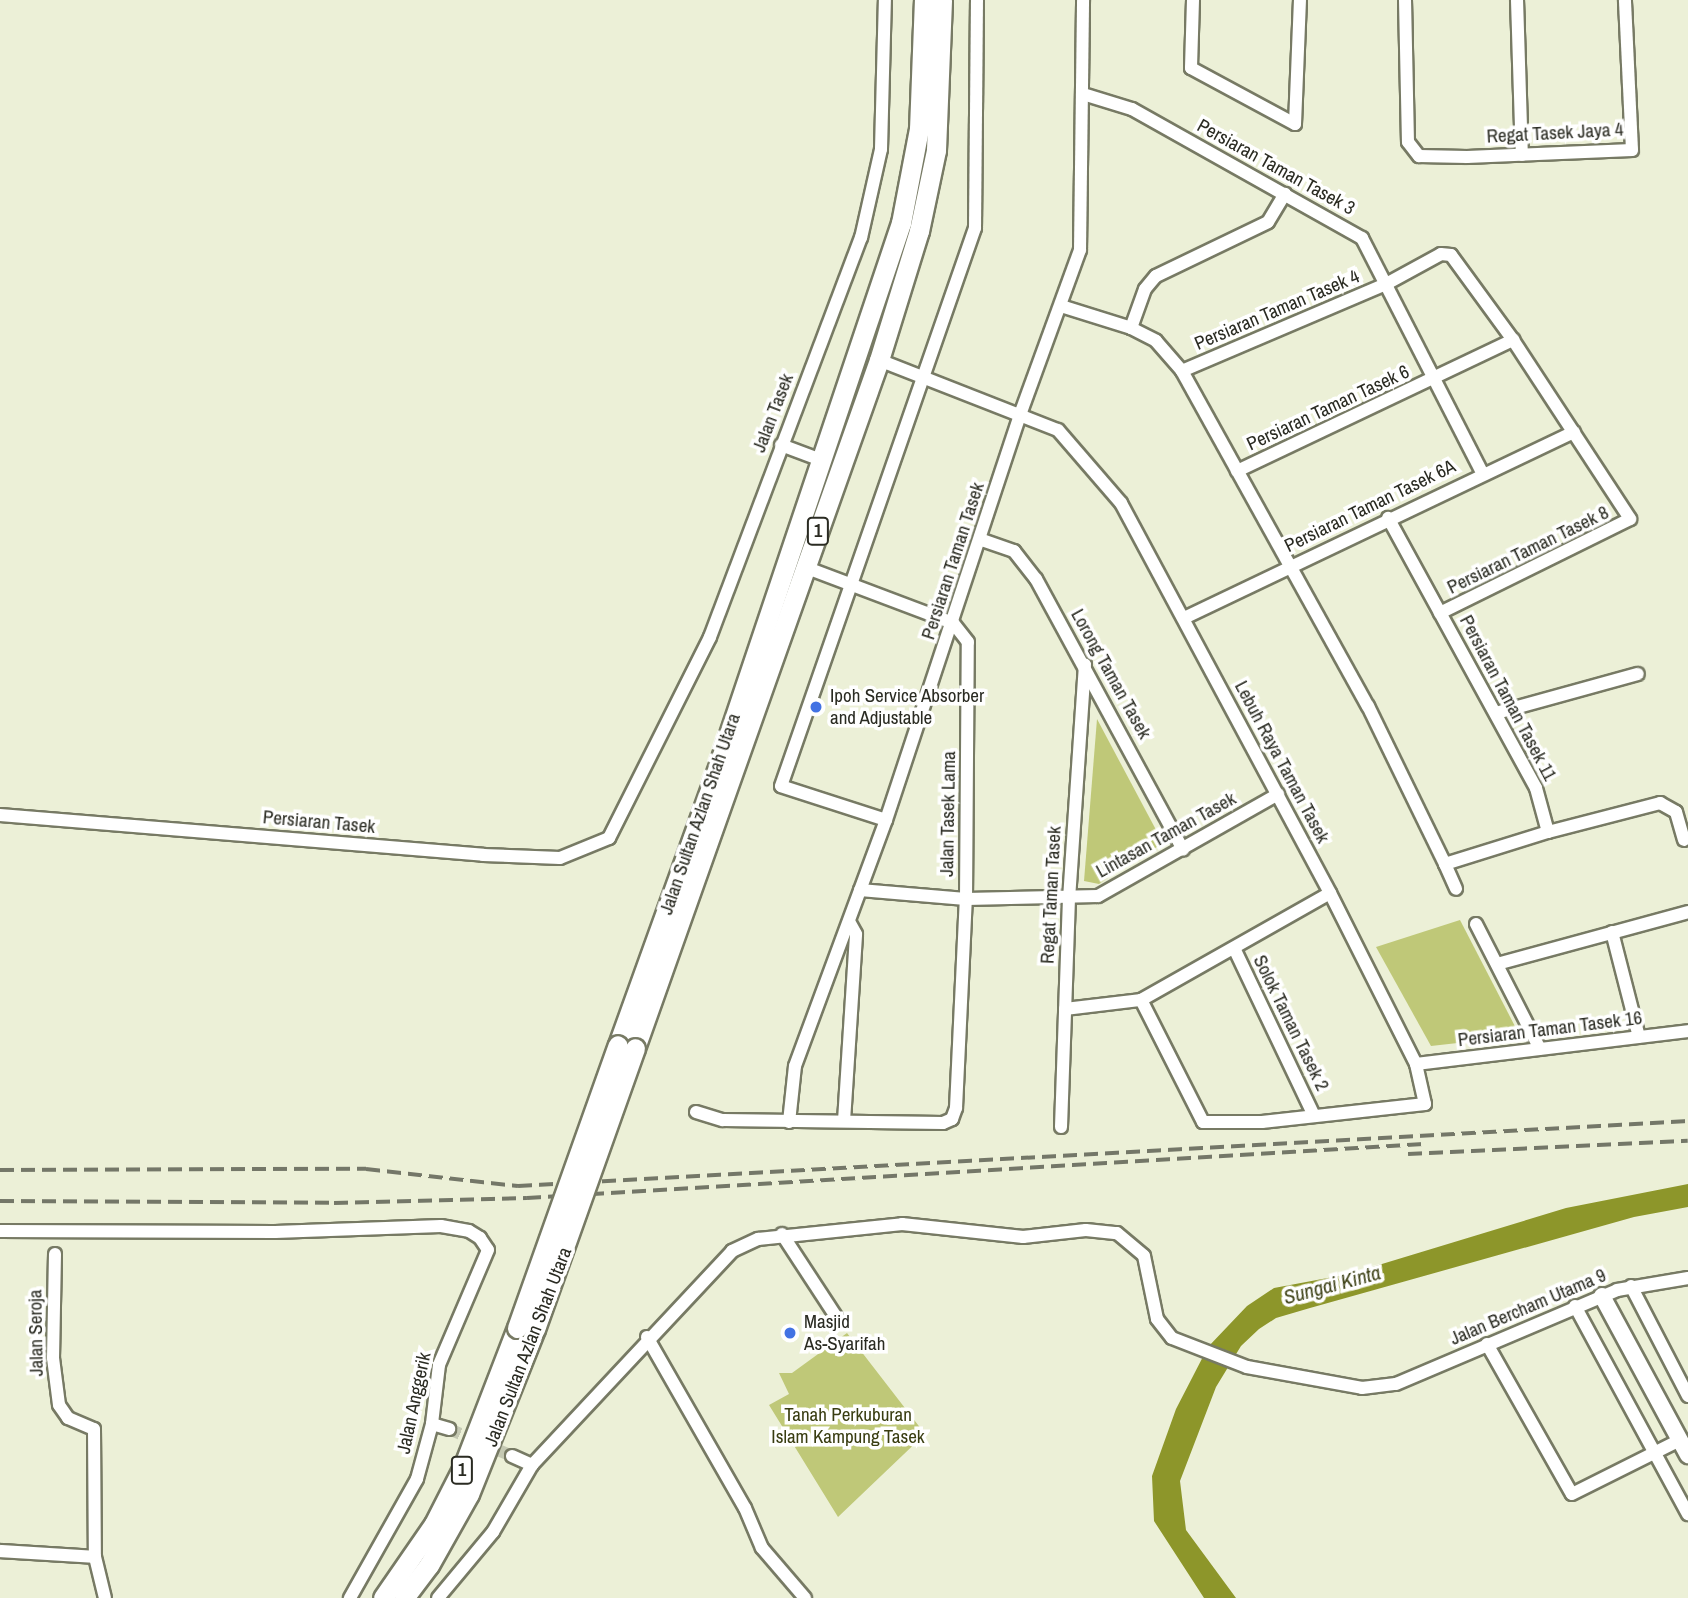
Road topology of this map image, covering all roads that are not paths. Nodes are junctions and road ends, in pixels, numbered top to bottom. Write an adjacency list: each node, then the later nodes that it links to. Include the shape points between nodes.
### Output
1 (885, 0): 24 (street, Jalan Tasek, via 881,149 861,238)
2 (924, 0): 25 (main road, Jalan Sultan Azlan Shah Utara / 1, via 919,129 901,223)
3 (942, 0): 18 (main road, Jalan Sultan Azlan Shah Utara / 1, via 936,150 919,231)
4 (977, 0): 20 (street, via 975,228)
5 (1083, 0): 11 (street, Persiaran Taman Tasek)
6 (1193, 0): 7 (street, via 1191,68 1295,124)
7 (1300, 0)
8 (1405, 0): 12 (street, Regat Tasek Jaya 4, via 1408,142 1414,152 1419,156)
9 (1517, 0): 12 (street)
10 (1625, 0): 12 (street, Regat Tasek Jaya 4, via 1635,147 1629,152)
11 (1083, 94): 13 (street, Persiaran Taman Tasek 3, via 1132,109); 15 (street, Persiaran Taman Tasek, via 1080,250)
12 (1522, 155)
13 (1285, 194): 14 (street, Persiaran Taman Tasek 3, via 1362,238); 16 (street, via 1268,222 1156,275 1145,289)
14 (1388, 283): 17 (street, Persiaran Taman Tasek 4, via 1448,253); 19 (street, Persiaran Taman Tasek 4); 21 (street, Persiaran Taman Tasek 3)
15 (1061, 306): 16 (street); 22 (street, Persiaran Taman Tasek)
16 (1131, 328): 19 (street, via 1156,341)
17 (1513, 340): 21 (street, Persiaran Taman Tasek 6); 23 (street)
18 (879, 360): 20 (street, Lebuh Raya Taman Tasek); 31 (main road, Jalan Sultan Azlan Shah Utara / 1)
19 (1182, 371): 26 (street)
20 (925, 377): 22 (street, Lebuh Raya Taman Tasek); 32 (street)
21 (1436, 380): 26 (street, Persiaran Taman Tasek 6); 27 (street, Persiaran Taman Tasek 3)
22 (1021, 412): 29 (street, Persiaran Taman Tasek); 34 (street, Lebuh Raya Taman Tasek, via 1063,434 1121,503)
23 (1574, 432): 27 (street, Persiaran Taman Tasek 6A); 33 (street, Persiaran Taman Tasek 8, via 1630,519)
24 (781, 445): 25 (street); 41 (street, Jalan Tasek, via 710,637)
25 (821, 460): 64 (main road, Jalan Sultan Azlan Shah Utara / 1)
26 (1237, 471): 30 (street)
27 (1482, 473): 28 (street, Persiaran Taman Tasek 6A)
28 (1388, 518): 30 (street, Persiaran Taman Tasek 6A); 33 (street, Persiaran Taman Tasek 11)
29 (982, 540): 35 (street, Persiaran Taman Tasek); 36 (street, Lorong Taman Tasek, via 1005,546 1022,558)
30 (1289, 566): 34 (street, Persiaran Taman Tasek 6A); 46 (street, via 1386,740)
31 (805, 567): 32 (street); 64 (main road, Jalan Sultan Azlan Shah Utara / 1)
32 (852, 584): 35 (street); 42 (street, via 782,786)
33 (1440, 613): 38 (street, Persiaran Taman Tasek 11)
34 (1184, 618): 39 (street, Lebuh Raya Taman Tasek)
35 (953, 623): 42 (street, Persiaran Taman Tasek); 50 (street, Jalan Tasek Lama, via 971,651)
36 (1086, 665): 45 (street, Lorong Taman Tasek); 51 (street, Regat Taman Tasek)
37 (1638, 674): 38 (street)
38 (1496, 713): 43 (street, Persiaran Taman Tasek 11, via 1536,788)
39 (1278, 794): 45 (street, Lintasan Taman Tasek); 49 (street, Lebuh Raya Taman Tasek)
40 (0, 815): 41 (street, Persiaran Tasek, via 560,858 609,838)
41 (621, 820)
42 (886, 820): 48 (street, Persiaran Taman Tasek)
43 (1548, 832): 44 (street, via 1660,803 1676,812); 46 (street)
44 (1684, 840)
45 (1184, 850): 51 (street, Lintasan Taman Tasek, via 1098,896)
46 (1445, 864): 47 (street)
47 (1456, 888)
48 (860, 890): 50 (street, Lintasan Taman Tasek); 53 (street, Persiaran Taman Tasek)
49 (1331, 893): 56 (street); 66 (street, Lebuh Raya Taman Tasek)
50 (966, 899): 51 (street, Lintasan Taman Tasek); 69 (street, Jalan Tasek Lama, via 952,1119)
51 (1069, 899): 61 (street, Regat Taman Tasek)
52 (1688, 912): 55 (street)
53 (850, 923): 58 (street, Persiaran Taman Tasek); 59 (street, via 856,934)
54 (1476, 924): 57 (street)
55 (1612, 932): 57 (street); 63 (street)
56 (1234, 948): 60 (street); 68 (street, Solok Taman Tasek 2)
57 (1497, 964): 65 (street)
58 (832, 970): 59 (street); 70 (street, Persiaran Taman Tasek, via 795,1066)
59 (851, 980): 69 (street)
60 (1141, 1000): 61 (street); 68 (street, Lebuh Raya Taman Tasek, via 1203,1122)
61 (1065, 1009): 71 (street, Regat Taman Tasek)
62 (1688, 1031): 63 (street, Persiaran Taman Tasek 16)
63 (1639, 1037): 65 (street, Persiaran Taman Tasek 16)
64 (627, 1047): 80 (main road, Jalan Sultan Azlan Shah Utara / 1, bridge)
65 (1540, 1049): 66 (street, Persiaran Taman Tasek 16)
66 (1416, 1064): 68 (street, Lebuh Raya Taman Tasek, via 1424,1104)
67 (696, 1112): 70 (street, via 723,1120)
68 (1314, 1116)
69 (845, 1121): 70 (street)
70 (789, 1122)
71 (1061, 1127)
72 (0, 1231): 84 (street, Jalan Anggerik, via 275,1232 441,1226 469,1231 488,1250 439,1365)
73 (782, 1234): 79 (street); 81 (street, Jalan Bercham Utama 9, via 746,1242); 82 (street, Jalan Bercham Utama 9, via 902,1224 1023,1237 1086,1230 1117,1233 1144,1256 1152,1303 1164,1331 1198,1351 1247,1367 1362,1388 1396,1384)
74 (55, 1254): 93 (street, Jalan Seroja, via 53,1358 59,1405 68,1418 93,1429)
75 (1688, 1278): 76 (street, Jalan Bercham Utama 9)
76 (1630, 1286): 77 (street, Jalan Bercham Utama 9); 83 (street)
77 (1602, 1296): 78 (street, Jalan Bercham Utama 9); 86 (street)
78 (1575, 1306): 82 (street, Jalan Bercham Utama 9); 87 (street)
79 (836, 1318)
80 (526, 1329): 96 (main road, Jalan Sultan Azlan Shah Utara / 1, via 434,1524); 97 (main road, Jalan Sultan Azlan Shah Utara / 1, via 469,1494 429,1565)
81 (648, 1337): 90 (street); 99 (street, via 745,1508 762,1548)
82 (1487, 1344): 87 (street, via 1569,1493 1578,1494)
83 (1687, 1390)
84 (432, 1424): 85 (street); 95 (street, Jalan Anggerik, via 417,1479)
85 (449, 1429)
86 (1680, 1440): 87 (street); 88 (street)
87 (1655, 1453): 91 (street)
88 (1688, 1455)
89 (512, 1456): 90 (street)
90 (532, 1465): 98 (street, via 493,1532)
91 (1688, 1514)
92 (0, 1551): 93 (street)
93 (95, 1557): 94 (street)
94 (104, 1598)
95 (351, 1598)
96 (383, 1598)
97 (404, 1598)
98 (438, 1598)
99 (805, 1598)

